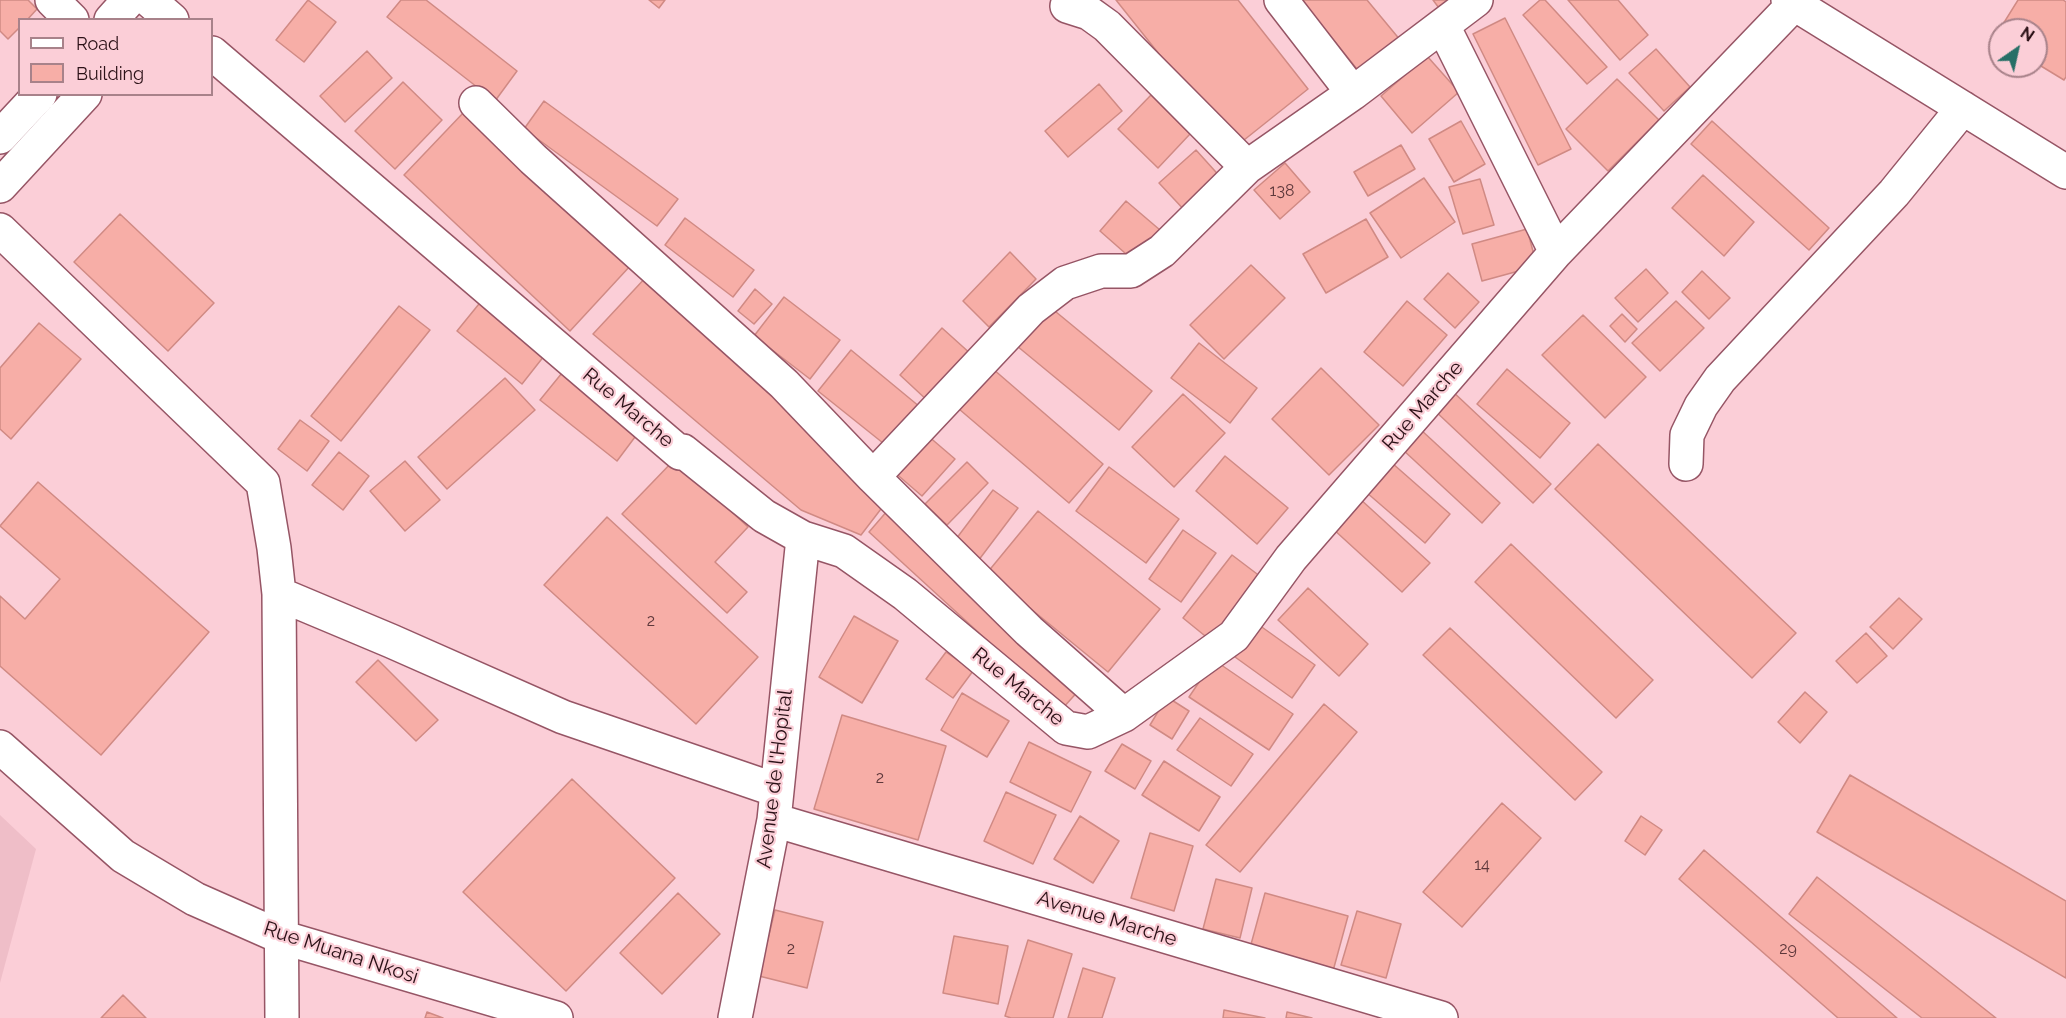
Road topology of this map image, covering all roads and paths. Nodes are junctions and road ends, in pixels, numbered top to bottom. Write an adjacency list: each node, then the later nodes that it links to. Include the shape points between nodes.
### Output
1 (52, 0): 7 (street)
2 (129, 0): 8 (street)
3 (1281, 0): 11 (street)
4 (1476, 0): 9 (street)
5 (1791, 2): 15 (street); 21 (street, Rue Marche)
6 (1067, 6): 17 (street, via 1089,13 1107,26)
7 (70, 18)
8 (113, 18)
9 (1443, 26): 11 (street); 21 (street)
10 (213, 54): 24 (street, Rue Marche, via 680,453 683,451 764,516)
11 (1353, 93): 17 (street)
12 (38, 96): 16 (street)
13 (84, 96): 19 (street)
14 (477, 103): 23 (street, via 533,159 784,384)
15 (1963, 108): 18 (street); 22 (street, via 1894,193 1720,379 1687,435)
16 (0, 137)
17 (1247, 167): 23 (street, via 1147,261 1131,271 1101,271 1065,283 1031,309)
18 (2066, 172)
19 (0, 186)
20 (0, 230): 25 (street, via 263,483)
21 (1556, 252): 26 (street, Rue Marche, via 1291,558 1234,636)
22 (1686, 464)
23 (873, 477): 26 (street, via 1029,631)
24 (802, 538): 26 (street, Rue Marche, via 844,551 905,594 1066,728 1088,732); 28 (street, Avenue de l'Hopital)
25 (279, 594): 28 (street, Avenue Marche); 29 (street)
26 (1124, 715)
27 (0, 747): 29 (street, Rue Muana Nkosi, via 123,856 195,899)
28 (775, 805): 32 (street, Avenue de l'Hopital); 33 (street, Avenue Marche)
29 (281, 937): 30 (street); 31 (street, Rue Muana Nkosi)
30 (282, 1018)
31 (556, 1018)
32 (735, 1018)
33 (1441, 1018)

